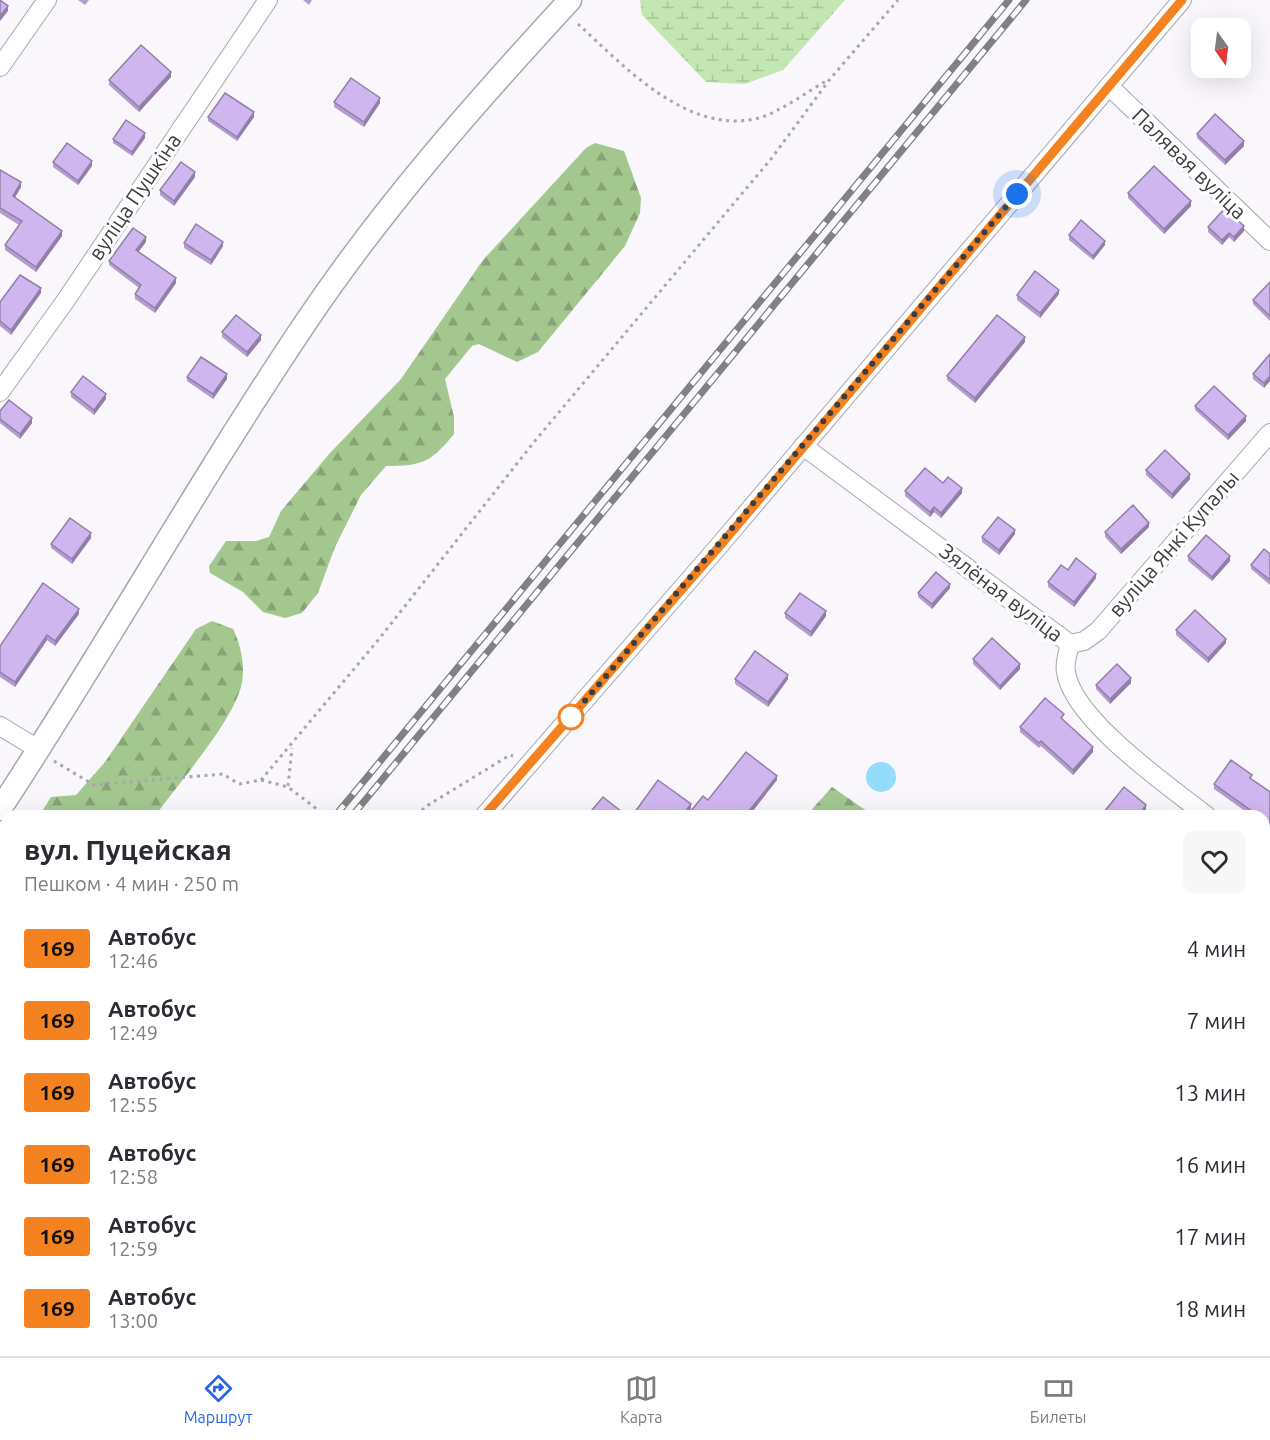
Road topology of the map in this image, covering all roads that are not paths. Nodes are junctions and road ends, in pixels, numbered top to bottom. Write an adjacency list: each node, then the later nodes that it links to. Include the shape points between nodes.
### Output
1 (47, 0): 5 (street)
2 (268, 0): 8 (street, вуліца Пушкіна)
3 (570, 0): 13 (street, via 488,89 395,200 308,318)
4 (1182, 0): 6 (street)
5 (0, 67)
6 (1109, 86): 7 (street, Палявая вуліца); 10 (street)
7 (1270, 241)
8 (0, 392)
9 (1270, 433): 11 (street, вуліца Янкі Купалы, via 1098,631 1084,641)
10 (803, 446): 11 (street, Зялёная вуліца); 15 (street)
11 (1070, 644): 16 (street, Зялёная вуліца, via 1065,669 1068,683 1092,717 1109,737)
12 (0, 726): 13 (street)
13 (38, 749): 14 (street)
14 (0, 808)
15 (489, 810)
16 (1200, 810)

